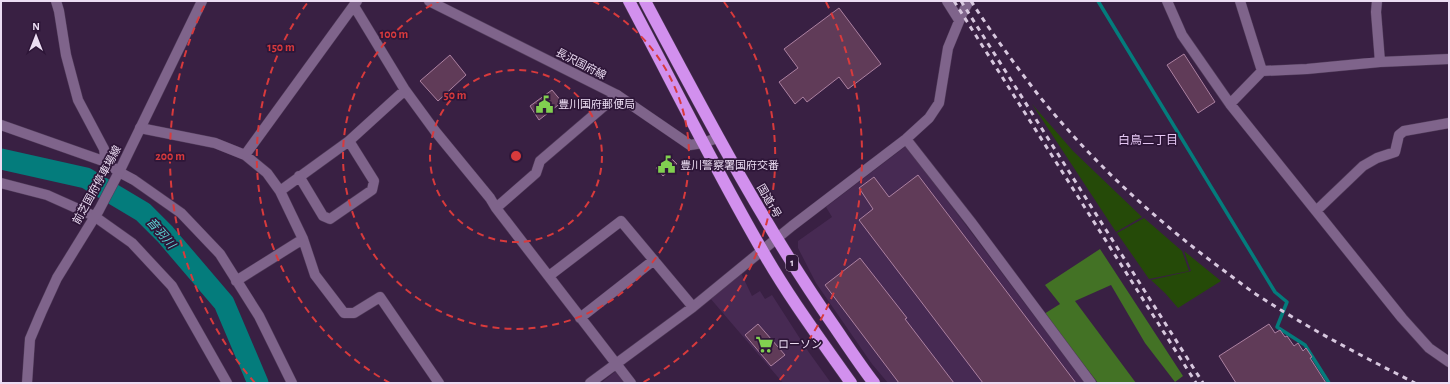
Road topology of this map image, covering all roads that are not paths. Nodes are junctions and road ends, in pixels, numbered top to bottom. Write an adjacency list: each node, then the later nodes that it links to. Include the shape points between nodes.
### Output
1 (56, 1): 27 (street, via 78,100 104,149)
2 (202, 1): 21 (street, 前芝国府停車場線)
3 (429, 1): 17 (street, 長沢国府線)
4 (629, 1): 25 (highway, 1)
5 (645, 1): 22 (highway, 国道1号 / 1)
6 (947, 1): 12 (street)
7 (969, 1): 12 (street)
8 (1167, 1): 18 (street, via 1182,35)
9 (1240, 1): 15 (street)
10 (1378, 1): 14 (street, via 1376,12)
11 (355, 3): 16 (street); 26 (street)
12 (959, 20): 23 (street, via 948,48 939,103 929,118)
13 (1449, 59): 14 (street)
14 (1380, 62): 15 (street)
15 (1262, 71): 18 (street)
16 (405, 90): 24 (street); 32 (street)
17 (616, 96): 25 (street, 長沢国府線, via 690,145); 32 (street, via 540,161 536,173)
18 (1230, 104): 33 (street)
19 (1449, 123): 33 (street, via 1404,131 1399,135 1394,152 1363,166)
20 (1, 125): 27 (street)
21 (140, 128): 26 (street, via 215,143); 28 (street, 前芝国府停車場線)
22 (717, 138): 25 (street, 長沢国府線); 36 (highway, 国道1号 / 1)
23 (906, 139): 36 (street); 53 (street)
24 (349, 141): 29 (street); 29 (street, via 374,181 372,190 330,219 322,216)
25 (703, 143): 37 (highway, 1)
26 (245, 155): 31 (street, via 268,173)
27 (106, 162): 28 (street)
28 (119, 172): 34 (street, 前芝国府停車場線); 40 (street, via 181,213 220,254)
29 (299, 176): 31 (street)
30 (1, 183): 34 (street, via 48,195)
31 (280, 191): 35 (street)
32 (496, 208): 39 (street)
33 (1316, 211): 43 (street, via 1419,337)
34 (97, 213): 45 (street, 前芝国府停車場線, via 57,278 35,326 30,340); 46 (street, via 132,243 172,286)
35 (303, 239): 40 (street); 48 (street, via 315,275 344,313 354,313 380,298)
36 (776, 239): 37 (street); 52 (highway, 国道1号 / 1)
37 (762, 250): 41 (street); 51 (highway, 1)
38 (654, 260): 39 (street, via 621,221); 41 (street); 42 (street)
39 (548, 276): 42 (street)
40 (236, 281): 47 (street, via 259,316)
41 (693, 307): 44 (street)
42 (580, 318): 44 (street)
43 (1449, 362)
44 (616, 363): 49 (street); 50 (street)
45 (27, 383)
46 (227, 383)
47 (292, 383)
48 (439, 383)
49 (590, 383)
50 (631, 383)
51 (851, 383)
52 (874, 383)
53 (1091, 383)

